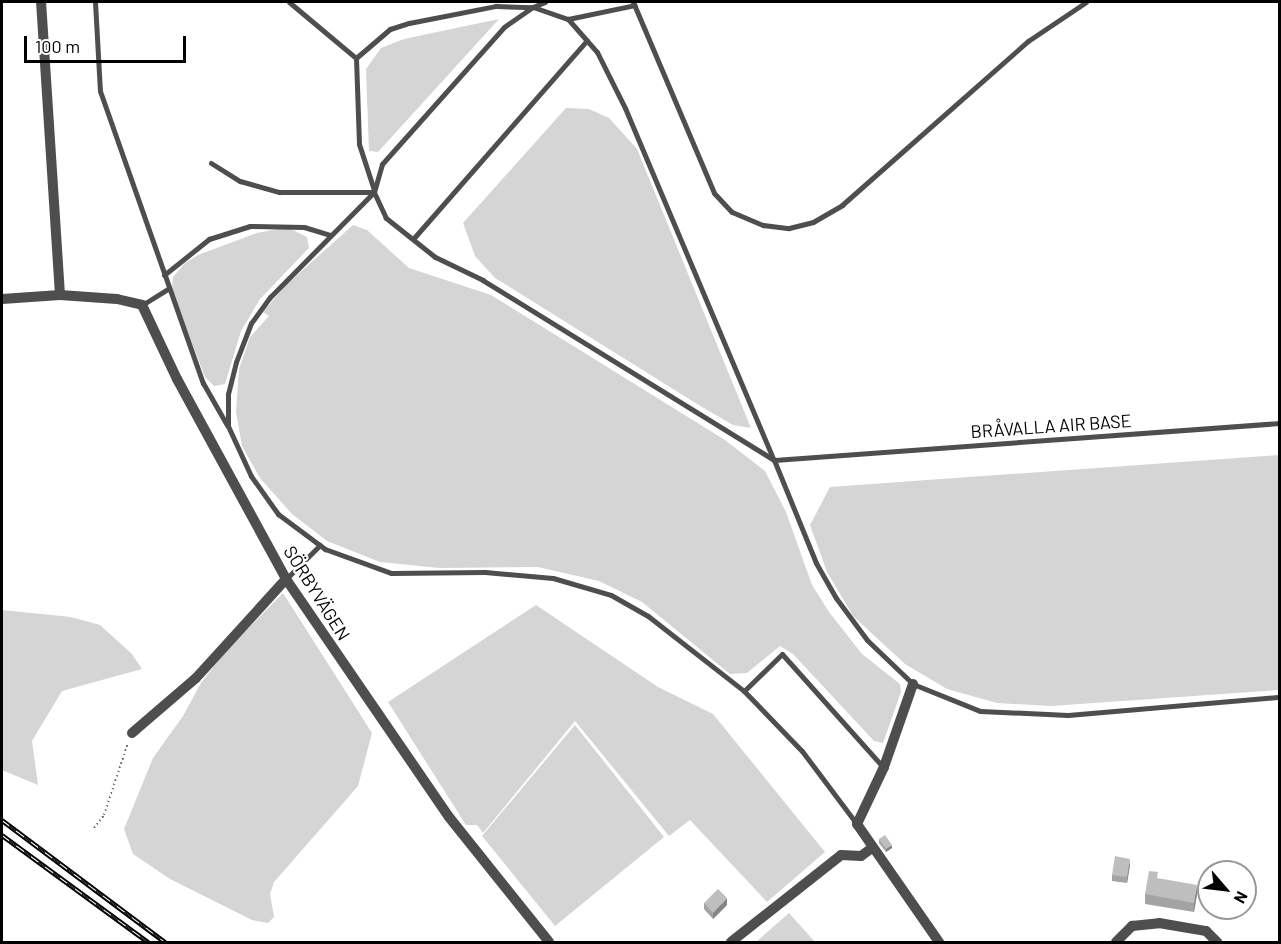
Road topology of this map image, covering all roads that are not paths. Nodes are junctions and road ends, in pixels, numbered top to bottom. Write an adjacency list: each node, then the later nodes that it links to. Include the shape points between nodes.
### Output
1 (41, 2): 17 (street)
2 (95, 2): 15 (lane, via 100,91)
3 (289, 2): 10 (lane)
4 (545, 2): 7 (lane)
5 (1086, 2): 6 (lane, via 1028,41 842,205 813,222 789,228 763,225 732,212 714,193)
6 (634, 3): 8 (lane)
7 (533, 4): 8 (lane); 10 (lane, via 496,6 409,22 390,29); 12 (lane, via 504,27 382,164)
8 (568, 19): 9 (lane)
9 (587, 40): 14 (lane); 22 (lane, via 625,108)
10 (356, 58): 12 (lane, via 359,144)
11 (211, 163): 12 (lane, via 240,181 279,192)
12 (374, 192): 13 (lane); 14 (lane, via 386,218)
13 (330, 235): 15 (lane, via 304,227 250,226 209,239); 21 (lane, via 270,297 251,323 228,394)
14 (412, 239): 22 (lane, via 435,257 483,280)
15 (164, 275): 16 (lane)
16 (169, 288): 19 (lane); 21 (lane, via 203,383)
17 (60, 290): 18 (street); 19 (street)
18 (2, 299)
19 (142, 305): 24 (street, SÖRBYVÄGEN, via 187,398)
20 (1280, 423): 22 (lane, BRÅVALLA AIR BASE)
21 (228, 426): 23 (lane, via 251,476 278,514)
22 (774, 460): 25 (lane, via 816,563 836,598 867,640)
23 (320, 545): 24 (lane); 26 (lane, via 391,573 485,572 553,578 611,595 648,616)
24 (286, 579): 28 (street, via 196,678); 32 (street, SÖRBYVÄGEN, via 436,799 489,872)
25 (914, 684): 27 (lane, via 980,711 1068,714); 29 (street)
26 (744, 691): 29 (lane, via 783,654); 30 (lane, via 802,752)
27 (1280, 698)
28 (132, 733)
29 (884, 767): 30 (street)
30 (857, 824): 31 (street)
31 (872, 848): 33 (street, via 861,856 841,855); 34 (street)
32 (549, 942)
33 (731, 942)
34 (939, 942)
35 (1116, 942): 36 (street, via 1132,926 1159,923 1206,931)
36 (1218, 942)

